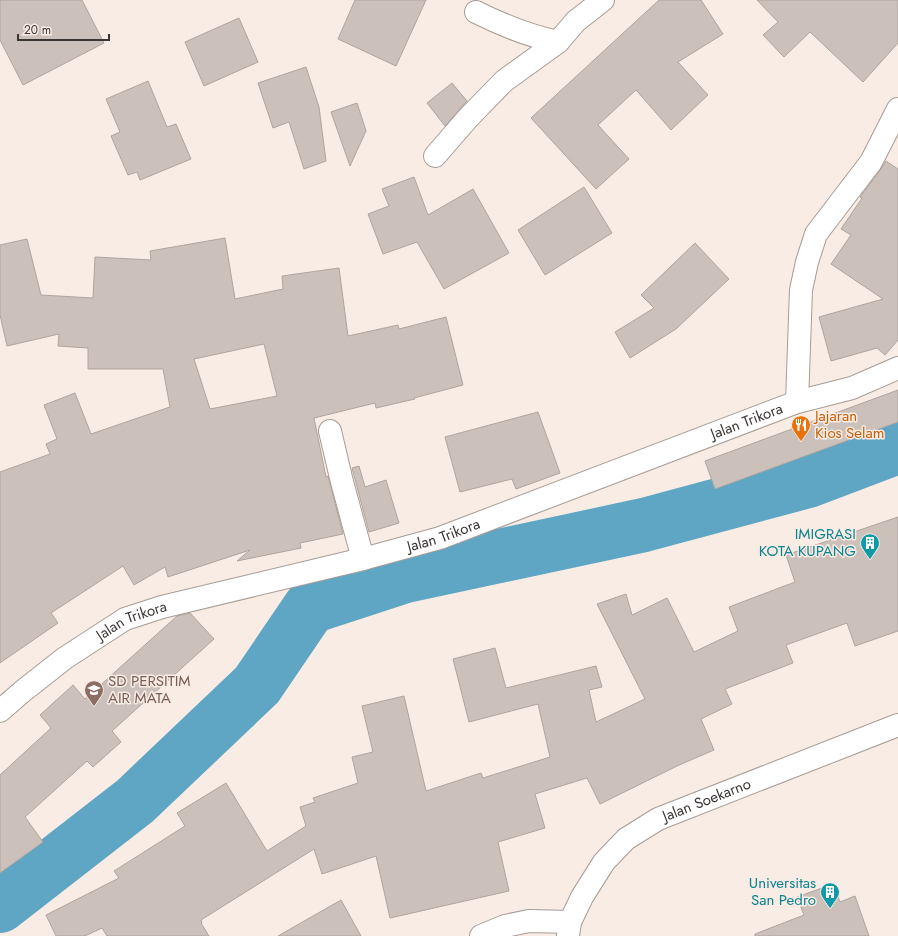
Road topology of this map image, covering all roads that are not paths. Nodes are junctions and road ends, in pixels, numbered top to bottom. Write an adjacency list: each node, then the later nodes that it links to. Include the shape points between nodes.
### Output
1 (602, 0): 3 (main road, via 576,21)
2 (476, 12): 3 (main road, via 496,22)
3 (558, 42): 5 (main road, via 504,81)
4 (898, 109): 7 (main road, via 870,162 816,234 802,290)
5 (434, 156)
6 (898, 368): 7 (main road, Jalan Trikora, via 852,388)
7 (797, 402): 9 (main road, Jalan Trikora, via 440,538)
8 (330, 431): 9 (main road)
9 (363, 559): 10 (main road, Jalan Trikora, via 162,607 124,619 65,658)
10 (0, 711)
11 (898, 726): 12 (main road, Jalan Soekarno, via 658,819 626,839 604,862 582,897)
12 (569, 929): 13 (main road, via 529,921 505,926)
13 (481, 936)

